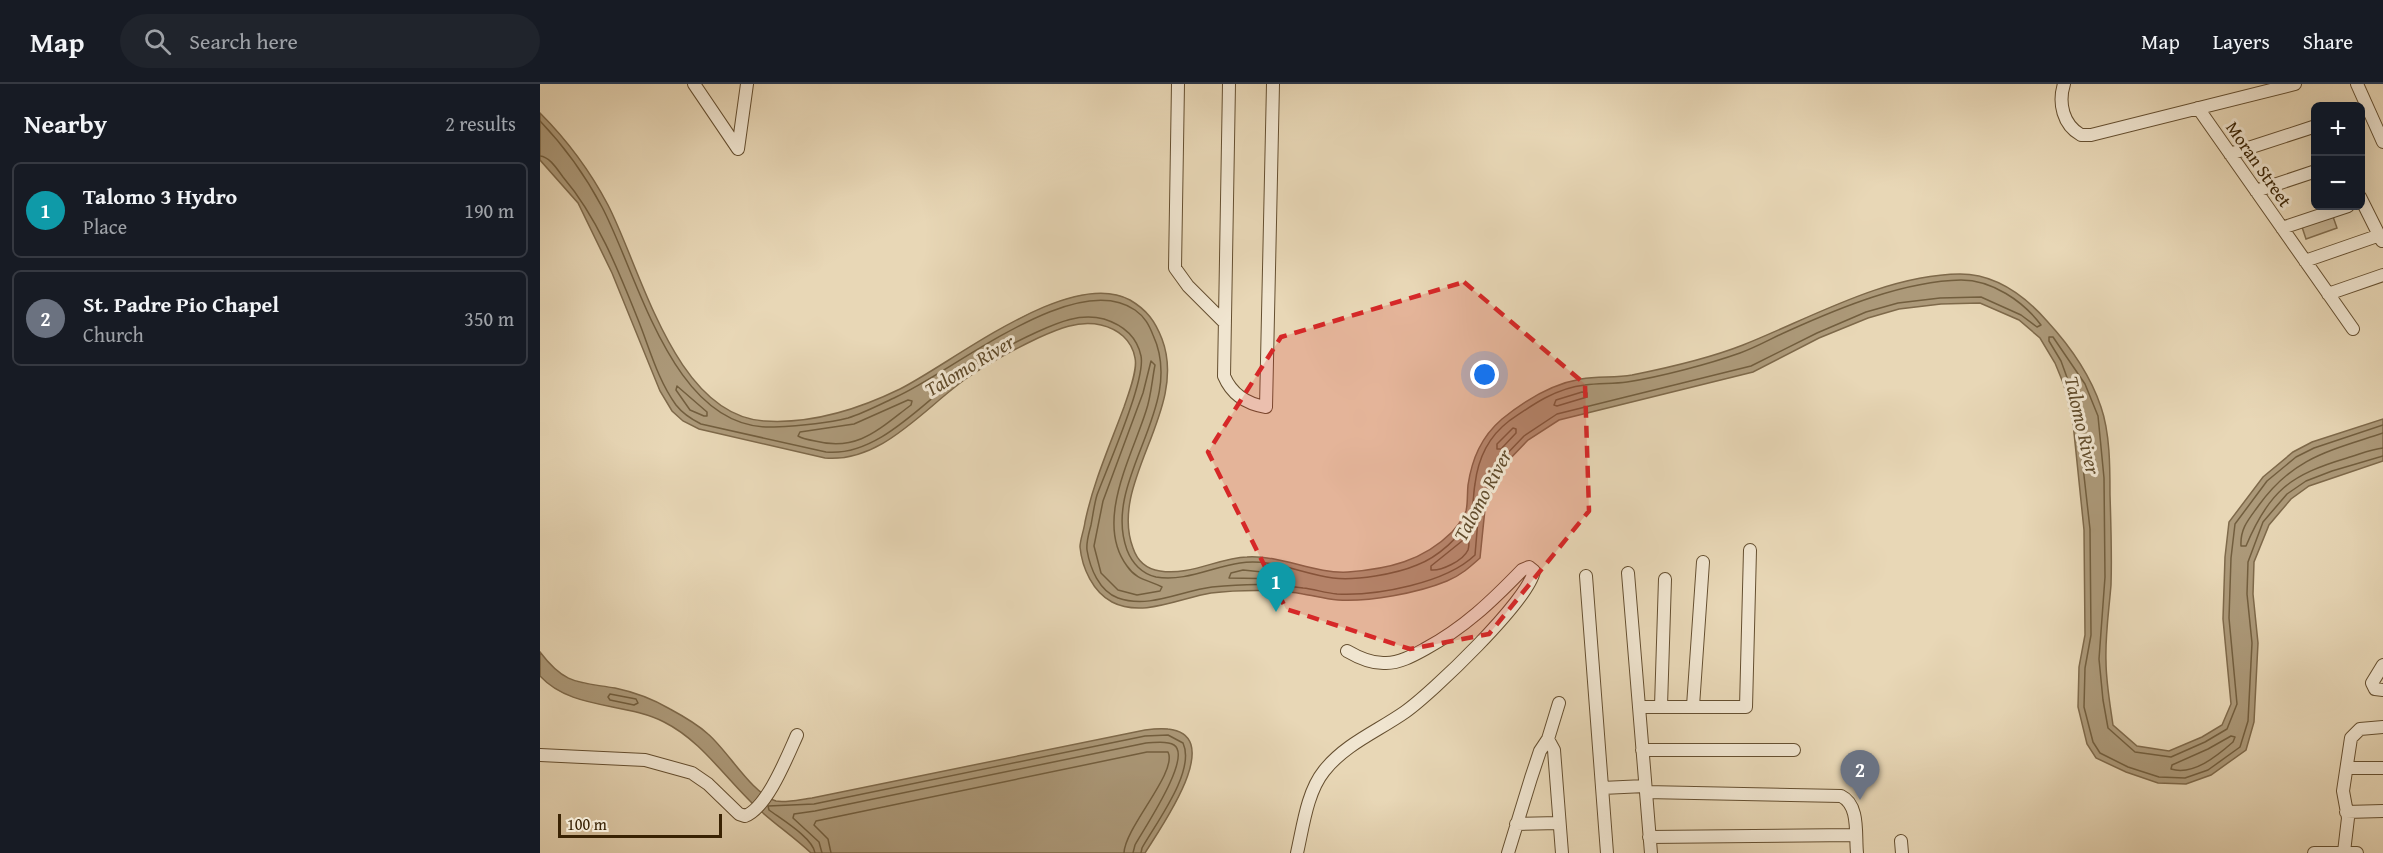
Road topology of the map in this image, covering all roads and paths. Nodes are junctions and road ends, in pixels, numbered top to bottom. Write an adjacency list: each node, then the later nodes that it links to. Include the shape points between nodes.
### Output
1 (694, 84): 2 (street, via 738,149)
2 (747, 84)
3 (1178, 84): 24 (street, via 1175,268)
4 (1229, 84): 24 (street)
5 (1274, 84): 24 (street, via 1266,407 1244,401 1228,386 1223,365)
6 (2064, 84): 9 (street, via 2061,104 2068,124 2081,135)
7 (2295, 84): 9 (street)
8 (2357, 84): 11 (street)
9 (2198, 108): 14 (street, Moran Street)
10 (2383, 110): 11 (street)
11 (2370, 113): 13 (street)
12 (2311, 128): 14 (street)
13 (2383, 142)
14 (2230, 154): 16 (street, Moran Street)
15 (2311, 173): 16 (street)
16 (2256, 191): 19 (street, Moran Street)
17 (2365, 208): 20 (street)
18 (2336, 210): 19 (street)
19 (2282, 228): 21 (street, Moran Street)
20 (2381, 239): 21 (street)
21 (2305, 261): 23 (street, Moran Street)
22 (2383, 275): 23 (street)
23 (2328, 294): 25 (street, Moran Street)
24 (1225, 323)
25 (2353, 329)
26 (1750, 550): 36 (street, via 1746,706)
27 (1703, 562): 36 (street)
28 (1628, 573): 37 (street)
29 (1586, 576): 48 (street)
30 (1665, 579): 35 (street)
31 (1347, 651): 57 (street, via 1372,662 1386,663 1416,654 1475,617 1522,570 1530,567 1534,571 1499,621 1447,677 1323,771 1309,803)
32 (2383, 664): 33 (street, via 2374,678)
33 (2378, 688)
34 (1559, 703): 40 (street)
35 (1660, 706): 36 (street); 37 (street)
36 (1693, 706)
37 (1639, 707): 41 (street)
38 (2383, 727): 44 (street, via 2356,731 2351,738)
39 (797, 735): 43 (street, via 768,794 748,816 742,816 692,773 645,760)
40 (1548, 739): 46 (street, via 1554,750); 47 (street)
41 (1642, 750): 42 (street); 49 (street)
42 (1794, 750)
43 (540, 755)
44 (2347, 768): 45 (street); 50 (street, via 2343,799)
45 (2383, 768)
46 (1556, 777): 47 (street); 52 (street)
47 (1531, 778): 53 (street)
48 (1602, 788): 49 (street); 60 (street)
49 (1646, 789): 54 (street, via 1841,796 1853,808); 55 (street)
50 (2346, 812): 51 (street); 56 (street)
51 (2383, 812)
52 (1559, 823): 53 (street); 59 (street)
53 (1516, 824): 58 (street)
54 (1855, 835): 55 (street); 62 (street)
55 (1649, 837): 61 (street)
56 (2344, 852): 63 (street); 64 (street)
57 (1297, 853)
58 (1508, 853)
59 (1562, 853)
60 (1607, 853)
61 (1651, 853)
62 (1857, 853)
63 (2314, 853)
64 (2357, 853)

